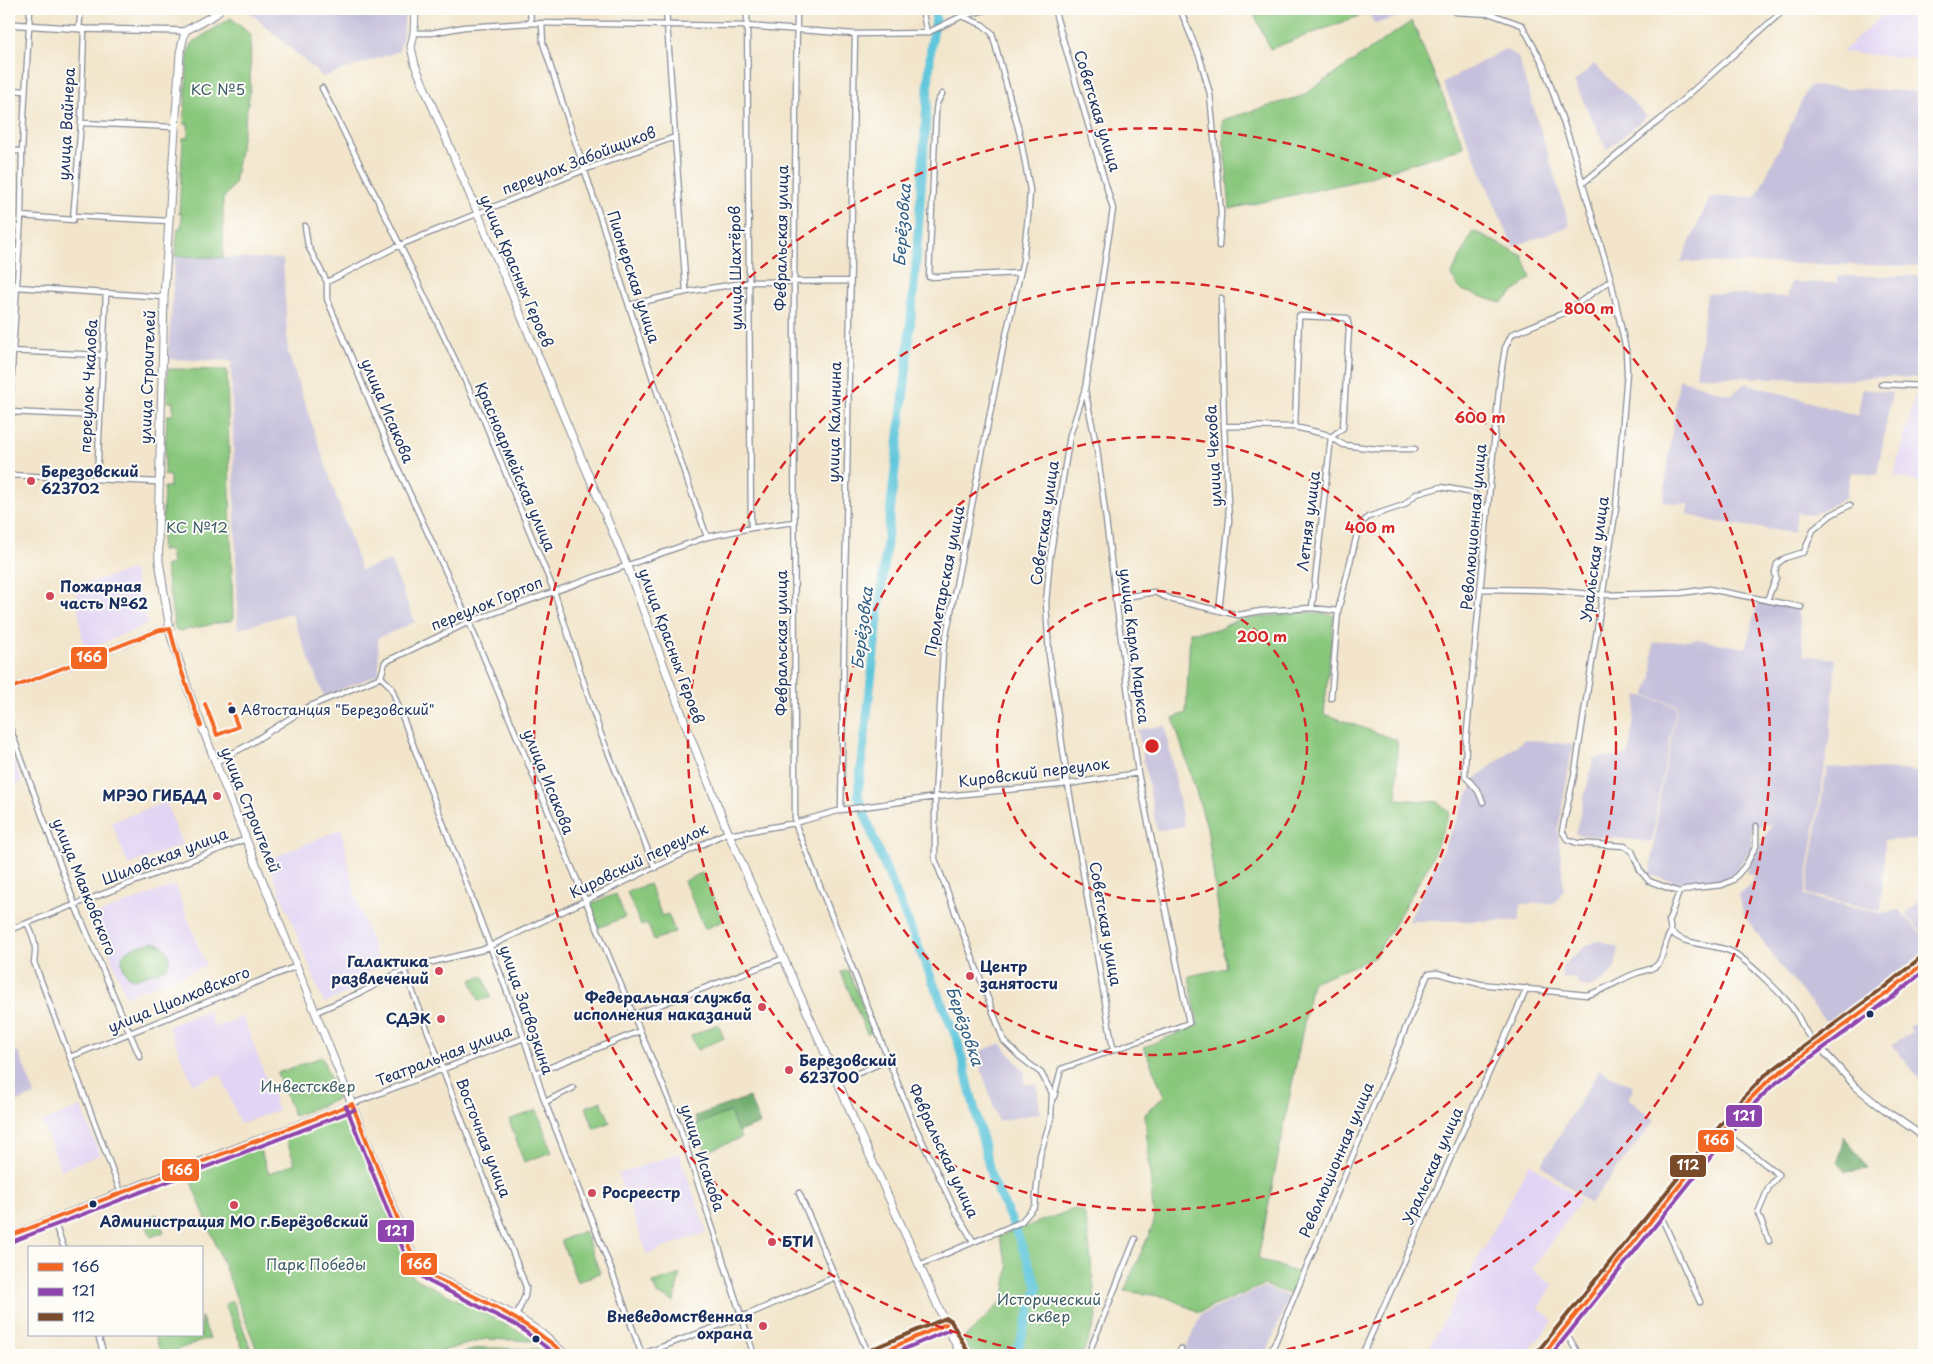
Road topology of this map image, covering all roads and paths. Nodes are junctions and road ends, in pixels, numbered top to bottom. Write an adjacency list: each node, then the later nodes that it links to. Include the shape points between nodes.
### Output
1 (30, 9): 20 (street)
2 (81, 9): 23 (street, улица Вайнера)
3 (220, 9): 25 (main road)
4 (414, 9): 26 (main road, улица Красных Героев)
5 (530, 9): 17 (street)
6 (666, 9): 21 (street)
7 (747, 9): 22 (street, улица Шахтёров)
8 (797, 9): 24 (street, Февральская улица)
9 (922, 9): 27 (street)
10 (961, 9): 16 (street)
11 (989, 9): 16 (street)
12 (1054, 9): 65 (street, Советская улица, via 1113,209)
13 (1180, 9): 46 (street, via 1200,58 1210,94 1221,213)
14 (1451, 9): 39 (street, Уральская улица, via 1491,14 1522,25 1543,64)
15 (1785, 9): 39 (street)
16 (962, 16): 27 (street); 49 (street, Пролетарская улица, via 983,25 992,33 1020,135 1030,190)
17 (531, 23): 18 (street); 26 (street)
18 (542, 23): 21 (street); 38 (street, Пионерская улица, via 543,43)
19 (9, 24): 20 (street)
20 (29, 25): 23 (street); 31 (street)
21 (668, 25): 22 (street); 35 (street)
22 (747, 26): 24 (street); 54 (street, улица Шахтёров)
23 (82, 28): 25 (street); 33 (street, улица Вайнера)
24 (797, 30): 28 (street); 51 (street, Февральская улица)
25 (185, 31): 34 (main road, улица Строителей)
26 (414, 32): 40 (main road, улица Красных Героев, via 411,47 415,65)
27 (927, 33): 28 (street)
28 (854, 34): 52 (street, улица Калинина)
29 (322, 88): 45 (street, Красноармейская улица)
30 (9, 90): 31 (street)
31 (25, 91): 37 (street)
32 (942, 94): 49 (street, via 936,111 930,278)
33 (80, 123): 34 (street); 42 (street, улица Вайнера)
34 (174, 126): 43 (main road, улица Строителей)
35 (675, 137): 38 (street, переулок Забойщиков); 56 (street)
36 (9, 151): 37 (street)
37 (22, 151): 41 (street)
38 (584, 170): 40 (street, переулок Забойщиков); 60 (street, Пионерская улица)
39 (1583, 183): 50 (street, Уральская улица)
40 (477, 214): 45 (street, переулок Забойщиков); 81 (main road, улица Красных Героев)
41 (21, 216): 42 (street); 48 (street)
42 (74, 218): 43 (street)
43 (169, 221): 58 (main road, улица Строителей)
44 (305, 226): 53 (street, улица Исакова, via 308,246)
45 (400, 245): 53 (street, переулок Забойщиков); 83 (street, Красноармейская улица, via 483,418)
46 (1219, 246)
47 (9, 251): 48 (street)
48 (19, 251): 55 (street)
49 (1020, 272): 100 (street, Пролетарская улица, via 943,651)
50 (1611, 280): 77 (street, Революционная улица, via 1564,313 1512,334 1505,348 1500,378); 84 (street, Уральская улица, via 1626,350 1627,372 1616,508)
51 (794, 281): 52 (street); 54 (street); 78 (street, Февральская улица)
52 (850, 281): 102 (street, улица Калинина)
53 (327, 282): 91 (street, улица Исакова, via 328,299 391,453)
54 (749, 282): 56 (street); 79 (street, улица Шахтёров)
55 (16, 287): 57 (street); 61 (street)
56 (686, 292): 60 (street)
57 (106, 294): 58 (street); 62 (street, переулок Чкалова)
58 (164, 297): 75 (main road, улица Строителей)
59 (1221, 298): 69 (street, улица Чехова)
60 (629, 305): 80 (street, Пионерская улица)
61 (10, 351): 62 (street); 66 (street)
62 (102, 355): 67 (street, переулок Чкалова)
63 (1881, 384): 64 (street)
64 (1924, 386)
65 (1085, 389): 85 (street, улица Карла Маркса); 99 (street, Советская улица, via 1070,434 1050,557 1046,603 1049,655)
66 (9, 412): 67 (street); 68 (street)
67 (100, 416): 74 (street, переулок Чкалова)
68 (9, 421)
69 (1224, 426): 70 (street); 89 (street, улица Чехова, via 1229,521)
70 (1295, 427): 71 (street); 71 (street, via 1299,316 1347,318 1343,428)
71 (1331, 437): 72 (street, via 1344,445); 88 (street, Летняя улица)
72 (1414, 449)
73 (9, 475): 74 (street)
74 (97, 479): 75 (street)
75 (158, 482): 92 (main road, улица Строителей, via 159,553)
76 (1850, 505): 86 (street, via 1813,530 1804,552 1777,564 1776,578)
77 (1488, 514): 82 (street, Революционная улица); 90 (street, via 1474,493 1441,487 1416,494 1404,505 1368,517 1359,526)
78 (794, 522): 79 (street, переулок Гортоп); 103 (street, Февральская улица)
79 (752, 528): 80 (street, переулок Гортоп)
80 (707, 537): 81 (street, переулок Гортоп)
81 (627, 566): 83 (street, переулок Гортоп); 105 (main road, улица Красных Героев)
82 (1482, 589): 84 (street); 101 (street, Революционная улица, via 1465,776)
83 (554, 591): 91 (street, переулок Гортоп); 107 (street, Красноармейская улица, via 600,732)
84 (1603, 595): 86 (street, via 1709,589); 108 (street, Уральская улица, via 1562,831 1566,839 1578,843 1624,846 1632,851 1649,881)
85 (1115, 599): 89 (street, via 1154,592); 98 (street, улица Карла Маркса)
86 (1767, 600): 87 (street)
87 (1801, 607)
88 (1312, 608): 89 (street, via 1238,615); 90 (street)
89 (1219, 611)
90 (1338, 611): 95 (street)
91 (469, 622): 93 (street, переулок Гортоп, via 385,662); 109 (street, улица Исакова)
92 (170, 629): 94 (street, via 153,632); 97 (main road, улица Строителей, via 180,667)
93 (380, 677): 97 (street, via 308,707); 114 (street, улица Загвозкина, via 391,687)
94 (9, 689)
95 (1331, 698)
96 (9, 726): 110 (street, улица Маяковского)
97 (216, 762): 106 (main road, улица Строителей)
98 (1138, 773): 99 (street, Кировский переулок); 126 (street, улица Карла Маркса, via 1189,1023)
99 (1068, 784): 100 (street, Кировский переулок); 126 (street, Советская улица)
100 (934, 797): 102 (street, Кировский переулок); 134 (street, Пролетарская улица, via 935,859 1004,1041 1041,1073)
101 (1483, 802)
102 (841, 810): 103 (street, Кировский переулок)
103 (795, 823): 105 (street, Кировский переулок, via 734,834); 129 (street, Февральская улица)
104 (1756, 826): 108 (street, via 1756,846 1733,880)
105 (728, 832): 107 (street, Кировский переулок); 115 (main road, улица Красных Героев)
106 (246, 839): 110 (street, Шиловская улица); 117 (main road, улица Строителей)
107 (655, 868): 109 (street, Кировский переулок)
108 (1679, 892): 113 (street, via 1669,920)
109 (584, 902): 114 (street, Кировский переулок); 121 (street, улица Исакова)
110 (75, 905): 111 (street, Шиловская улица); 123 (street, улица Маяковского)
111 (27, 923): 112 (street, Шиловская улица); 127 (street, via 36,940 34,962)
112 (9, 930)
113 (1671, 932): 119 (street, via 1665,940 1657,966 1628,976 1598,993 1587,995); 125 (street, via 1682,940 1732,952 1779,993 1794,1010 1804,1032)
114 (490, 946): 118 (street, Кировский переулок); 124 (street, улица Загвозкина)
115 (784, 958): 121 (street); 132 (main road, улица Красных Героев)
116 (1924, 962): 125 (main road)
117 (297, 966): 120 (main road, улица Строителей); 123 (street, улица Циолковского)
118 (404, 969): 120 (street, Кировский переулок); 130 (street, Восточная улица)
119 (1527, 988): 166 (street, Революционная улица, via 1480,984 1437,973 1428,974); 167 (street, Уральская улица)
120 (316, 1012): 136 (main road, улица Строителей)
121 (633, 1015): 122 (street, улица Исакова)
122 (640, 1031): 131 (street); 152 (street, улица Исакова, via 677,1119)
123 (131, 1033): 127 (street, улица Циолковского); 128 (street, улица Маяковского)
124 (524, 1038): 130 (street, Театральная улица); 131 (street, улица Загвозкина)
125 (1818, 1044): 137 (main road, via 1768,1081); 138 (street, via 1856,1087)
126 (1113, 1049): 134 (street, via 1062,1069)
127 (70, 1057): 139 (street)
128 (140, 1057)
129 (888, 1060): 132 (street); 145 (street, Февральская улица, via 913,1122)
130 (443, 1070): 136 (street, Театральная улица); 151 (street, Восточная улица, via 526,1287)
131 (536, 1073): 135 (street, улица Загвозкина)
132 (838, 1082): 148 (main road, улица Красных Героев)
133 (573, 1088): 135 (street)
134 (1053, 1101): 145 (street, via 1040,1155 1035,1206 1021,1222)
135 (545, 1102): 159 (street, улица Загвозкина)
136 (352, 1104): 139 (street, Театральная улица); 151 (main road, улица Строителей, via 416,1261 433,1277)
137 (1723, 1131): 141 (main road); 146 (street, via 1780,1175 1769,1187 1758,1213)
138 (1924, 1137)
139 (121, 1193): 142 (street, Театральная улица)
140 (799, 1193): 149 (street)
141 (1659, 1212): 150 (street); 154 (main road)
142 (53, 1219): 143 (street, Театральная улица); 147 (street)
143 (9, 1234)
144 (1135, 1239): 164 (street)
145 (973, 1241): 148 (street)
146 (1769, 1241)
147 (63, 1246)
148 (919, 1264): 153 (main road, улица Красных Героев)
149 (836, 1277): 152 (street); 161 (street)
150 (1700, 1302)
151 (516, 1316): 158 (main road, улица Строителей)
152 (742, 1317): 159 (street); 160 (street, улица Исакова)
153 (946, 1324): 162 (main road); 163 (main road)
154 (1565, 1331): 168 (main road); 169 (street)
155 (98, 1336): 157 (street)
156 (1181, 1348): 165 (street)
157 (104, 1355)
158 (566, 1355)
159 (642, 1355)
160 (754, 1355)
161 (868, 1355)
162 (876, 1355)
163 (962, 1355)
164 (1088, 1355)
165 (1178, 1355)
166 (1270, 1355)
167 (1362, 1355)
168 (1543, 1355)
169 (1579, 1355)

